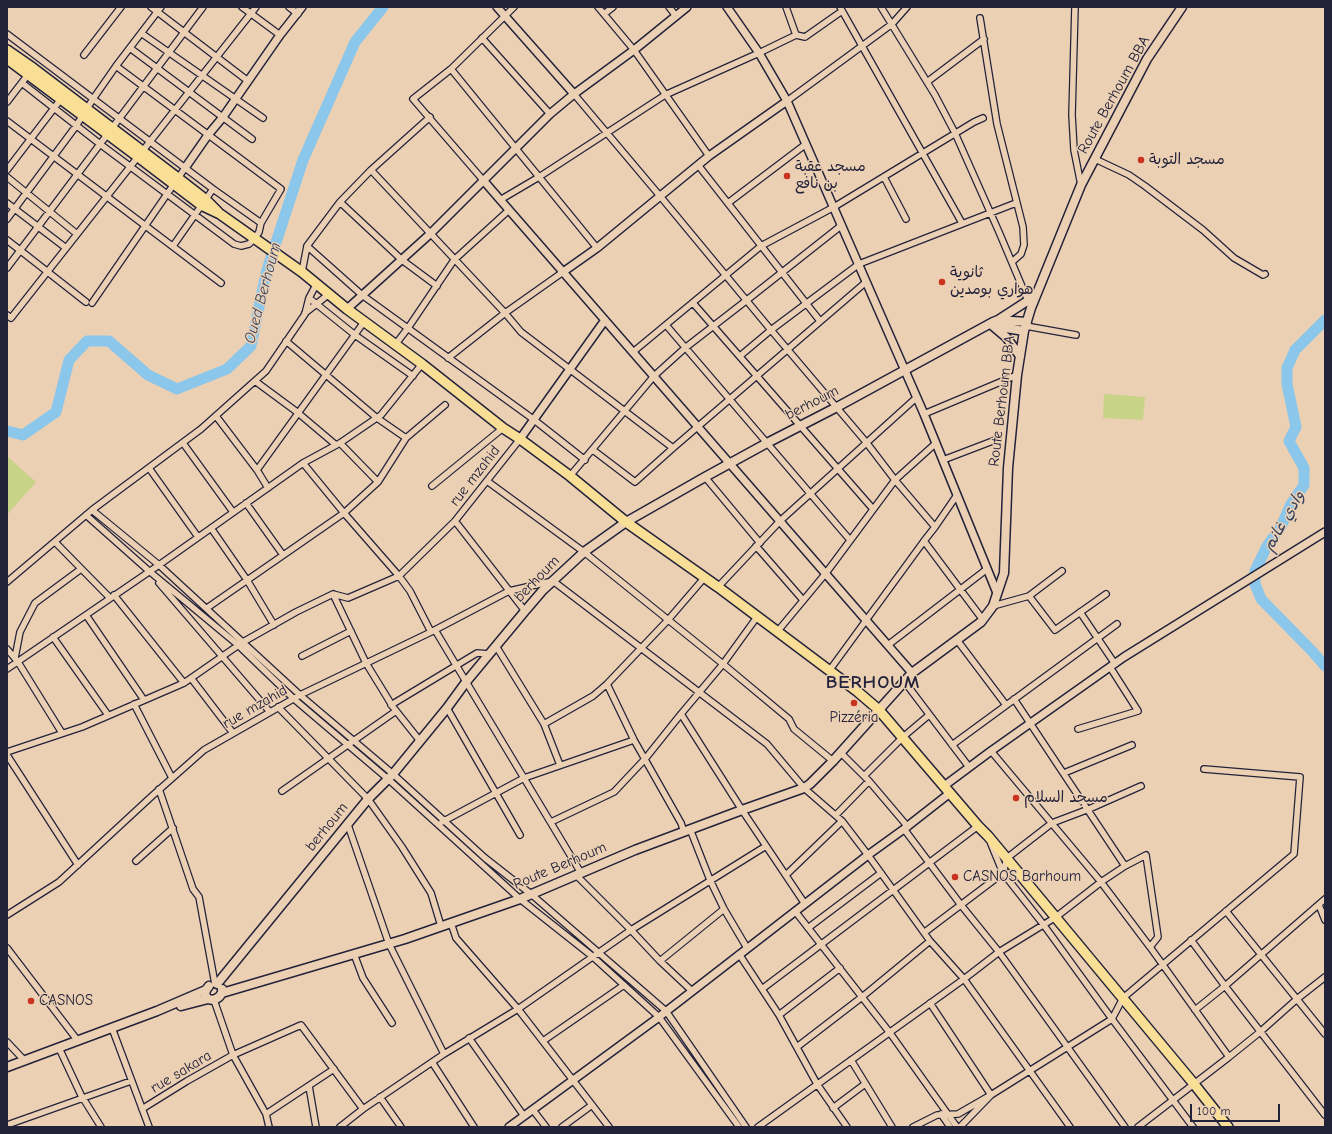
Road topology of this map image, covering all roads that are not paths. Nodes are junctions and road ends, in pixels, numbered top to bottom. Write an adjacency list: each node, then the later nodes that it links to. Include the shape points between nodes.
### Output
1 (121, 7): 42 (street)
2 (151, 7): 20 (street)
3 (203, 7): 29 (street)
4 (242, 7): 22 (street)
5 (256, 7): 22 (street)
6 (289, 7): 23 (street)
7 (302, 7): 23 (street)
8 (497, 7): 25 (street)
9 (514, 7): 25 (street)
10 (598, 7): 24 (street)
11 (613, 7): 24 (street)
12 (669, 7): 26 (street)
13 (687, 7): 26 (street)
14 (727, 7): 41 (street)
15 (786, 7): 32 (street)
16 (881, 7): 28 (street)
17 (907, 7): 28 (street)
18 (1075, 7): 99 (street, via 1072,115 1074,150)
19 (1182, 7): 87 (main road, Route Berhoum BBA, via 1147,59)
20 (160, 9): 29 (street); 30 (street)
21 (841, 9): 32 (street, via 805,37); 36 (street)
22 (251, 14): 33 (street); 43 (street)
23 (298, 14): 33 (street)
24 (604, 14): 39 (street)
25 (504, 16): 34 (street); 55 (street)
26 (676, 16): 39 (street)
27 (980, 18): 35 (street)
28 (892, 24): 36 (street); 51 (street)
29 (184, 32): 40 (street); 43 (street)
30 (141, 33): 37 (street); 40 (street)
31 (7, 34): 58 (street)
32 (796, 34): 41 (street)
33 (280, 35): 50 (street)
34 (482, 38): 47 (street); 65 (street)
35 (984, 38): 51 (street); 110 (street, via 997,124)
36 (862, 47): 60 (street); 84 (street)
37 (130, 48): 45 (street); 46 (street)
38 (7, 50): 48 (main road)
39 (634, 50): 55 (street); 56 (street)
40 (169, 52): 46 (street); 49 (street)
41 (759, 53): 56 (street); 60 (street)
42 (84, 55)
43 (217, 57): 49 (street); 50 (street)
44 (7, 59): 48 (main road)
45 (116, 66): 53 (street); 58 (street)
46 (157, 68): 53 (street); 54 (street)
47 (450, 69): 67 (street, via 413,99); 82 (street)
48 (31, 71): 52 (street); 57 (main road); 64 (main road)
49 (202, 75): 54 (street); 59 (street)
50 (248, 81): 59 (street)
51 (927, 82): 75 (street)
52 (22, 83): 61 (street); 62 (street)
53 (143, 87): 63 (street); 70 (street)
54 (189, 92): 63 (street); 66 (street)
55 (574, 94): 65 (street); 74 (street)
56 (666, 95): 74 (street); 86 (street)
57 (61, 99): 62 (street); 64 (main road)
58 (93, 99): 64 (street); 70 (street)
59 (235, 99): 66 (street); 68 (street)
60 (787, 101): 81 (street); 86 (street)
61 (7, 102)
62 (54, 108): 72 (street); 77 (street)
63 (175, 110): 76 (street); 79 (street)
64 (85, 112): 72 (street); 73 (main road)
65 (550, 114): 82 (street)
66 (222, 117): 76 (street); 78 (street)
67 (430, 117): 92 (street); 97 (street)
68 (263, 118)
69 (983, 118): 75 (street)
70 (119, 119): 73 (street); 79 (street)
71 (7, 121): 77 (street)
72 (76, 126): 80 (street); 85 (street)
73 (110, 131): 80 (street); 83 (main road)
74 (608, 133): 95 (street); 104 (street)
75 (956, 134): 84 (street); 115 (street)
76 (208, 135): 90 (street); 119 (street, via 281,189)
77 (30, 139): 85 (street); 91 (street)
78 (252, 139)
79 (150, 142): 83 (street); 90 (street)
80 (100, 144): 89 (street); 93 (street)
81 (806, 144): 109 (street); 111 (street)
82 (516, 148): 95 (street); 97 (street)
83 (140, 154): 89 (street); 98 (main road)
84 (922, 154): 96 (street); 120 (street)
85 (54, 156): 93 (street); 101 (street)
86 (709, 156): 88 (street)
87 (1095, 159): 99 (main road, Route Berhoum BBA); 143 (street, via 1145,186 1203,230 1234,258)
88 (698, 165): 104 (street); 109 (street)
89 (130, 166): 102 (street); 103 (street)
90 (185, 168): 98 (street); 100 (street)
91 (7, 170)
92 (371, 170): 107 (street); 125 (street)
93 (78, 174): 103 (street); 114 (street)
94 (7, 177): 101 (street)
95 (539, 177): 105 (street); 132 (street)
96 (884, 177): 111 (street); 118 (street)
97 (483, 180): 105 (street); 125 (street)
98 (176, 181): 102 (street); 106 (main road)
99 (1082, 185): 151 (main road, Route Berhoum BBA)
100 (213, 189): 106 (street); 119 (street)
101 (26, 193): 112 (street); 114 (street)
102 (167, 194): 116 (street); 121 (street)
103 (107, 196): 121 (street); 124 (street)
104 (660, 196): 132 (street); 144 (street)
105 (500, 200): 113 (street)
106 (203, 202): 116 (street); 127 (main road)
107 (340, 202): 129 (street); 134 (street)
108 (7, 203): 112 (street)
109 (728, 203): 130 (street)
110 (1016, 203): 115 (street); 136 (street, via 1023,227 1024,245 1021,254)
111 (834, 207): 122 (street); 130 (street)
112 (14, 209): 117 (street); 123 (street)
113 (509, 210): 135 (street); 141 (street)
114 (49, 212): 123 (street); 124 (street)
115 (990, 212): 120 (street); 136 (street)
116 (195, 215): 127 (street, via 234,244 245,245); 128 (street)
117 (7, 218)
118 (906, 219)
119 (261, 223): 127 (street)
120 (962, 223): 137 (street)
121 (145, 225): 128 (street); 139 (street, via 89,303)
122 (842, 225): 137 (street); 142 (street)
123 (38, 227): 131 (street); 133 (street)
124 (77, 234): 131 (street)
125 (430, 234): 134 (street); 135 (street)
126 (7, 240): 133 (street)
127 (258, 241): 140 (main road)
128 (173, 246): 146 (street)
129 (307, 246): 140 (street); 150 (street)
130 (761, 246): 142 (street); 144 (street)
131 (66, 248): 139 (street)
132 (597, 248): 141 (street)
133 (20, 250): 138 (street); 139 (street)
134 (402, 260): 148 (street); 150 (street)
135 (454, 260): 148 (street); 159 (street)
136 (1012, 262): 156 (street)
137 (859, 264): 145 (street); 155 (street)
138 (7, 268)
139 (48, 271): 161 (street, via 11,318)
140 (302, 272): 147 (main road)
141 (563, 272): 159 (street); 162 (street)
142 (781, 272): 153 (street); 155 (street)
143 (1265, 274)
144 (726, 275): 153 (street); 154 (street)
145 (866, 282): 163 (street); 183 (street)
146 (221, 283)
147 (316, 285): 149 (main road); 152 (street)
148 (437, 286): 169 (street)
149 (328, 294): 157 (street); 158 (main road)
150 (362, 295): 158 (street); 169 (street)
151 (1035, 296): 156 (main road, berhoum)
152 (309, 298): 157 (street); 160 (street)
153 (747, 300): 167 (street); 170 (street)
154 (693, 303): 166 (street); 167 (street)
155 (807, 304): 163 (street); 170 (street)
156 (1030, 304): 165 (main road, berhoum); 168 (main road, Route Berhoum BBA)
157 (317, 305): 160 (street); 171 (street)
158 (347, 309): 164 (main road)
159 (505, 313): 180 (street); 182 (street, via 520,332)
160 (305, 314): 173 (street)
161 (7, 315)
162 (605, 320): 177 (street); 182 (street)
163 (820, 321): 176 (street)
164 (364, 322): 171 (street); 174 (main road)
165 (993, 323): 168 (main road); 179 (main road); 183 (main road, berhoum)
166 (666, 325): 175 (street); 177 (street)
167 (713, 326): 175 (street); 178 (street)
168 (1026, 326): 172 (street); 179 (main road, Route Berhoum BBA)
169 (408, 328): 174 (street); 180 (street)
170 (771, 330): 176 (street); 178 (street)
171 (355, 335): 184 (street); 186 (street)
172 (1076, 335)
173 (286, 341): 184 (street); 189 (street, via 266,371)
174 (395, 345): 181 (main road)
175 (685, 348): 187 (street); 191 (street)
176 (788, 349): 188 (street); 193 (street)
177 (633, 352): 187 (street)
178 (740, 356): 188 (street)
179 (1020, 356): 185 (main road, Route Berhoum BBA)
180 (448, 358): 199 (street)
181 (422, 364): 186 (street); 202 (main road)
182 (569, 369): 194 (street); 199 (street)
183 (904, 370): 190 (street); 193 (main road, berhoum)
184 (326, 375): 195 (street); 198 (street)
185 (1017, 375): 196 (street); 262 (main road, Route Berhoum BBA, via 1008,468 1004,573)
186 (413, 376): 198 (street)
187 (654, 376): 194 (street); 200 (street)
188 (757, 376): 191 (street); 201 (street)
189 (255, 381): 195 (street); 197 (street)
190 (916, 398): 196 (street); 207 (street)
191 (730, 399): 200 (street); 208 (street)
192 (444, 405): 203 (street)
193 (837, 407): 201 (main road, berhoum); 207 (street)
194 (624, 411): 211 (street); 212 (street)
195 (297, 412): 210 (street); 219 (street)
196 (924, 414): 209 (street)
197 (216, 416): 206 (street); 219 (street)
198 (377, 418): 203 (street); 210 (street)
199 (533, 419): 204 (street); 213 (street)
200 (698, 426): 211 (street); 216 (street)
201 (800, 426): 208 (main road, berhoum); 218 (street)
202 (503, 428): 204 (main road); 225 (street)
203 (406, 438): 224 (street)
204 (520, 438): 220 (main road); 223 (street, rue mzahid)
205 (998, 438): 214 (street)
206 (183, 442): 217 (street); 232 (street)
207 (866, 442): 218 (street); 222 (street)
208 (767, 443): 216 (main road, berhoum); 227 (street)
209 (936, 443): 214 (street); 222 (street)
210 (338, 444): 215 (street); 224 (street)
211 (673, 448): 212 (street, via 635,482)
212 (593, 450): 213 (street)
213 (584, 460): 220 (street)
214 (943, 460): 228 (street)
215 (303, 463): 226 (street); 233 (street)
216 (730, 463): 221 (main road, berhoum); 236 (street)
217 (149, 468): 231 (street); 241 (street)
218 (838, 469): 227 (street); 230 (street)
219 (257, 470): 226 (street)
220 (570, 476): 237 (main road)
221 (705, 477): 237 (main road, berhoum); 245 (street)
222 (895, 480): 230 (street); 238 (street)
223 (487, 481): 235 (street, rue mzahid); 246 (street)
224 (378, 482): 233 (street)
225 (432, 486)
226 (268, 488): 229 (street)
227 (810, 494): 236 (street); 242 (street)
228 (957, 495): 238 (street); 250 (street)
229 (246, 503): 232 (street); 247 (street)
230 (873, 509): 242 (street)
231 (92, 510): 234 (street); 248 (street)
232 (234, 512): 239 (street)
233 (344, 513): 247 (street); 254 (street)
234 (86, 515): 244 (street); 252 (street)
235 (455, 521): 254 (street, rue mzahid); 261 (street)
236 (780, 521): 245 (street); 253 (street)
237 (626, 522): 246 (main road, berhoum); 255 (main road)
238 (935, 527): 243 (street)
239 (211, 528): 241 (street); 256 (street)
240 (1325, 532): 298 (street)
241 (198, 537): 248 (street)
242 (850, 540): 253 (street)
243 (924, 541): 260 (street); 275 (street)
244 (55, 542): 249 (street); 258 (street)
245 (758, 545): 259 (street); 267 (street)
246 (584, 552): 257 (main road, berhoum); 274 (street)
247 (284, 555): 256 (street)
248 (158, 565): 252 (street); 269 (street)
249 (81, 569): 266 (street); 294 (street, via 35,603 20,632)
250 (987, 569): 260 (street); 262 (street)
251 (1062, 570): 265 (street)
252 (149, 571): 266 (street); 287 (street); 292 (street)
253 (826, 573): 267 (street); 275 (street)
254 (398, 576): 263 (street, rue mzahid, via 348,598); 280 (street, via 410,591)
255 (705, 577): 259 (main road); 274 (street)
256 (247, 580): 269 (street); 278 (street)
257 (553, 580): 261 (street, rue mzahid); 270 (main road, berhoum); 289 (street)
258 (7, 582)
259 (718, 587): 273 (main road)
260 (960, 589): 276 (street); 286 (street)
261 (509, 591): 270 (street); 280 (street, rue mzahid)
262 (997, 593): 268 (main road, Route Berhoum BBA)
263 (333, 594): 278 (street); 279 (street)
264 (1106, 594): 271 (street)
265 (1029, 596): 268 (street); 271 (street, via 1055,630)
266 (112, 597): 272 (street); 305 (street)
267 (803, 600): 281 (street)
268 (993, 606): 276 (main road, Route Berhoum BBA)
269 (207, 608): 285 (street)
270 (525, 611): 288 (main road, berhoum)
271 (1080, 612): 283 (street)
272 (86, 615): 282 (street); 311 (street)
273 (757, 617): 281 (main road); 296 (street)
274 (668, 620): 289 (street); 296 (street)
275 (866, 620): 286 (street); 300 (street)
276 (983, 620): 284 (main road, Route Berhoum BBA)
277 (1117, 624): 283 (street)
278 (274, 625): 285 (street)
279 (351, 631): 293 (street); 295 (street)
280 (433, 631): 295 (street, rue mzahid); 297 (street)
281 (777, 632): 300 (main road)
282 (53, 637): 294 (street); 321 (street)
283 (1098, 639): 298 (street); 310 (street)
284 (957, 640): 301 (main road, Route Berhoum BBA); 314 (street)
285 (243, 642): 287 (street); 308 (street)
286 (888, 644): 301 (street)
287 (238, 645): 292 (street); 309 (street)
288 (496, 646): 291 (main road, berhoum); 324 (street)
289 (641, 648): 306 (street); 307 (street)
290 (7, 649): 294 (street)
291 (490, 654): 297 (street, via 477,653); 304 (main road, berhoum)
292 (222, 656): 302 (street); 319 (street)
293 (302, 656)
294 (16, 660): 299 (street); 326 (street)
295 (366, 663): 308 (street, rue mzahid); 313 (street)
296 (723, 664): 307 (street); 340 (street, via 789,719 794,729)
297 (457, 665): 304 (street); 313 (street)
298 (1113, 665): 323 (street); 325 (street, via 1138,711)
299 (7, 669)
300 (829, 671): 317 (main road)
301 (912, 673): 303 (main road, Route Berhoum BBA)
302 (191, 678): 305 (street); 327 (street)
303 (904, 681): 317 (main road, Route Berhoum BBA); 322 (street)
304 (466, 682): 316 (main road, berhoum); 347 (street)
305 (184, 683): 311 (street)
306 (606, 684): 324 (street, via 593,696); 330 (street)
307 (700, 693): 320 (street); 351 (street, via 767,744)
308 (300, 695): 309 (street, rue mzahid); 329 (street)
309 (294, 698): 315 (street, rue mzahid); 332 (street)
310 (1014, 699): 314 (street); 323 (street)
311 (144, 700): 312 (street)
312 (134, 704): 321 (street); 346 (street)
313 (391, 705): 318 (street)
314 (1006, 705): 333 (street)
315 (278, 708): 319 (street, rue mzahid); 338 (street)
316 (447, 708): 331 (main road, berhoum); 354 (street)
317 (879, 710): 328 (main road); 336 (main road, Route Berhoum)
318 (396, 711): 329 (street); 331 (street)
319 (270, 712): 327 (street, rue mzahid)
320 (681, 714): 339 (street); 358 (street)
321 (108, 715): 326 (street)
322 (929, 715): 328 (street); 333 (street)
323 (1030, 723): 335 (street); 344 (street)
324 (544, 724): 341 (street)
325 (1078, 729)
326 (62, 733): 337 (street)
327 (233, 733): 346 (street, rue mzahid, via 204,750)
328 (903, 737): 348 (street); 349 (main road)
329 (354, 740): 332 (street); 345 (street)
330 (634, 740): 339 (street); 341 (street)
331 (420, 741): 345 (main road, berhoum)
332 (347, 744): 338 (street); 345 (street)
333 (952, 745): 342 (street)
334 (1132, 745): 344 (street)
335 (991, 750): 342 (street); 363 (street)
336 (841, 753): 340 (main road, Route Berhoum); 348 (street)
337 (7, 754): 377 (street)
338 (327, 758): 353 (street); 356 (street)
339 (645, 759): 361 (street, via 614,792); 369 (street)
340 (833, 761): 351 (main road, Route Berhoum)
341 (560, 765): 347 (street)
342 (969, 767): 349 (street)
343 (1204, 769): 394 (street, via 1300,777 1294,854)
344 (1064, 773): 357 (street)
345 (390, 776): 356 (main road, berhoum); 360 (street); 364 (street)
346 (172, 778): 352 (street, rue mzahid)
347 (524, 778): 354 (street); 361 (street)
348 (866, 778): 359 (street); 368 (street)
349 (944, 786): 355 (main road)
350 (1141, 786): 357 (street)
351 (804, 788): 358 (main road, Route Berhoum); 359 (street)
352 (159, 789): 367 (street); 377 (street, rue mzahid)
353 (282, 791)
354 (496, 793): 360 (street); 370 (street)
355 (950, 793): 366 (main road); 368 (street)
356 (368, 799): 365 (main road, berhoum); 400 (street, via 430,893)
357 (1089, 809): 363 (street); 378 (street)
358 (742, 810): 369 (main road, Route Berhoum); 372 (street)
359 (836, 815): 362 (street)
360 (444, 820): 364 (street); 386 (street, via 485,858)
361 (551, 822): 381 (street)
362 (842, 822): 373 (street); 382 (street)
363 (1052, 822): 374 (street); 384 (street)
364 (437, 824): 387 (street)
365 (348, 825): 406 (street); 422 (main road, berhoum)
366 (978, 826): 371 (main road); 376 (street)
367 (172, 828): 375 (street); 422 (street, via 193,889 199,897)
368 (906, 828): 373 (street); 376 (street)
369 (687, 830): 381 (main road, Route Berhoum); 383 (street)
370 (520, 835)
371 (988, 836): 374 (main road); 380 (street)
372 (766, 846): 382 (street); 383 (street)
373 (868, 855): 379 (street); 389 (street)
374 (1007, 858): 380 (street); 396 (main road)
375 (136, 861)
376 (929, 862): 385 (street); 390 (street)
377 (78, 865): 395 (street, rue mzahid, via 59,882)
378 (1125, 866): 384 (street); 408 (street, via 1146,855 1158,936)
379 (881, 873): 385 (street); 401 (street)
380 (1003, 873): 390 (street); 399 (street)
381 (579, 874): 386 (main road, Route Berhoum); 402 (street)
382 (786, 875): 389 (street)
383 (710, 880): 392 (street); 402 (street)
384 (1102, 882): 396 (street); 408 (street)
385 (894, 890): 403 (street); 407 (street)
386 (530, 894): 387 (main road, Route Berhoum); 411 (street)
387 (520, 898): 398 (main road, Route Berhoum); 416 (street)
388 (1325, 899): 391 (street)
389 (805, 904): 393 (street)
390 (961, 905): 403 (street); 412 (street)
391 (1319, 905): 397 (street); 415 (street)
392 (724, 910): 410 (street); 417 (street)
393 (796, 911): 401 (street); 410 (street)
394 (1226, 911): 404 (street); 415 (street)
395 (7, 915)
396 (1056, 918): 399 (street); 430 (main road)
397 (1325, 920)
398 (451, 923): 400 (main road, Route Berhoum); 434 (street, via 456,938)
399 (1043, 924): 412 (street); 440 (street)
400 (441, 926): 406 (main road, Route Berhoum)
401 (808, 928): 407 (street)
402 (631, 930): 411 (street); 417 (street)
403 (925, 932): 405 (street)
404 (1191, 940): 418 (street); 424 (street)
405 (930, 941): 421 (street); 429 (street)
406 (389, 944): 413 (main road, Route Berhoum); 453 (street)
407 (820, 944): 419 (street); 425 (street)
408 (1150, 947): 418 (street)
409 (7, 948): 447 (street)
410 (747, 948): 414 (street)
411 (598, 952): 416 (street); 437 (street)
412 (999, 952): 421 (street); 451 (street)
413 (354, 954): 428 (main road, Route Berhoum); 441 (street, via 363,978)
414 (739, 954): 425 (street); 427 (street)
415 (1261, 954): 424 (street); 432 (street)
416 (592, 956): 423 (street); 434 (street)
417 (660, 961): 427 (street)
418 (1163, 965): 430 (street); 435 (street)
419 (840, 968): 429 (street); 438 (street)
420 (1325, 977): 432 (street)
421 (964, 979): 433 (street); 461 (street)
422 (216, 984): 426 (main road); 428 (main road, via 222,988)
423 (624, 985): 439 (street); 448 (street)
424 (1225, 986): 435 (street); 443 (street)
425 (762, 989): 438 (street)
426 (206, 990): 431 (main road, via 206,995); 436 (main road)
427 (692, 992): 437 (street)
428 (222, 993): 431 (main road, via 219,997)
429 (862, 997): 444 (street); 450 (street)
430 (1123, 998): 440 (street); 466 (main road)
431 (211, 999): 436 (main road); 454 (street)
432 (1297, 999): 443 (street); 445 (street)
433 (930, 1004): 444 (street); 468 (street)
434 (518, 1009): 446 (street); 448 (street)
435 (1195, 1010): 455 (street)
436 (157, 1011): 442 (main road)
437 (666, 1011): 439 (street); 494 (street)
438 (779, 1015): 450 (street)
439 (659, 1017): 462 (street); 493 (street)
440 (1112, 1019): 451 (street); 471 (street)
441 (392, 1023)
442 (112, 1028): 447 (main road); 463 (street)
443 (1260, 1032): 455 (street); 479 (street)
444 (890, 1033): 457 (street); 478 (street)
445 (1325, 1034)
446 (470, 1038): 453 (street); 480 (street)
447 (78, 1041): 452 (main road)
448 (543, 1041): 462 (street)
449 (7, 1042): 456 (street)
450 (797, 1047): 464 (street)
451 (1068, 1047): 461 (street); 502 (street)
452 (59, 1048): 456 (main road); 470 (street)
453 (444, 1054): 458 (street)
454 (233, 1055): 460 (street, rue sakara, via 301,1025); 474 (street, rue sakara); 477 (street)
455 (1229, 1057): 466 (street)
456 (24, 1060): 459 (main road)
457 (851, 1060): 464 (street); 465 (street)
458 (432, 1062): 469 (street); 488 (street)
459 (7, 1067)
460 (334, 1069): 467 (street); 475 (street)
461 (1031, 1071): 468 (street); 501 (street)
462 (574, 1080): 472 (street); 476 (street)
463 (132, 1081): 470 (street); 474 (street)
464 (817, 1084): 473 (street); 495 (street)
465 (866, 1084): 473 (street); 497 (street)
466 (1194, 1084): 471 (street); 505 (main road)
467 (309, 1086): 477 (street); 485 (street)
468 (991, 1095): 478 (street, via 958,1114); 500 (street)
469 (380, 1097): 475 (street); 487 (street)
470 (84, 1098): 481 (street); 483 (street)
471 (1172, 1101): 503 (street); 504 (street)
472 (592, 1105): 491 (street); 492 (street)
473 (833, 1108): 496 (street)
474 (142, 1109): 482 (street)
475 (363, 1109): 486 (street)
476 (533, 1110): 480 (street); 490 (street)
477 (266, 1114): 484 (street)
478 (944, 1114): 498 (street); 499 (street); 500 (street)
479 (1325, 1115)
480 (524, 1116): 489 (street)
481 (7, 1125)
482 (147, 1126)
483 (100, 1127)
484 (269, 1127)
485 (316, 1127)
486 (340, 1127)
487 (402, 1127)
488 (474, 1127)
489 (509, 1127)
490 (546, 1127)
491 (562, 1127)
492 (609, 1127)
493 (739, 1127)
494 (746, 1127)
495 (758, 1127)
496 (847, 1127)
497 (892, 1127)
498 (913, 1127)
499 (950, 1127)
500 (959, 1127)
501 (1070, 1127)
502 (1125, 1127)
503 (1138, 1127)
504 (1193, 1127)
505 (1228, 1127)

